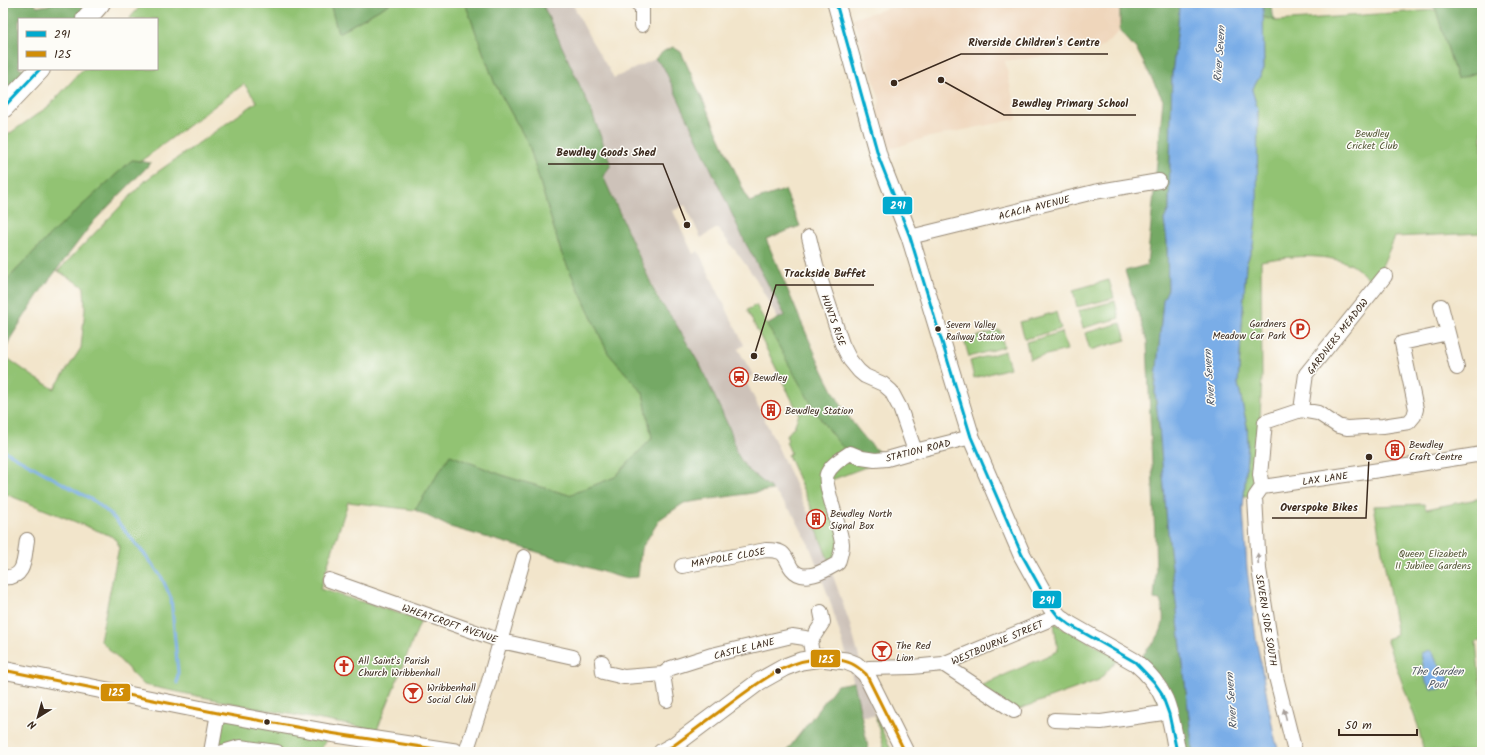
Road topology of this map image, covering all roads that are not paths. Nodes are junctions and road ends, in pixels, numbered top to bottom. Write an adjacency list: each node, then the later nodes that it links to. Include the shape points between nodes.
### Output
1 (100, 3): 4 (highway)
2 (836, 3): 10 (main road, via 879,158)
3 (643, 5): 5 (street)
4 (87, 18)
5 (642, 25)
6 (39, 70): 7 (highway)
7 (3, 108)
8 (1159, 181): 10 (street, ACACIA AVENUE, via 1094,192)
9 (809, 237): 17 (street, HUNTS RISE, via 842,344 859,371 883,384 890,391 900,408)
10 (910, 237): 16 (main road)
11 (1385, 276): 15 (street, GARDNERS MEADOW, via 1306,374)
12 (1441, 306): 13 (street)
13 (1448, 333): 14 (street); 15 (street, via 1402,343 1416,409 1409,422 1347,428 1338,426 1318,413)
14 (1457, 368)
15 (1301, 410): 19 (street, via 1265,422 1260,475)
16 (971, 437): 17 (street, STATION ROAD); 27 (main road, via 1022,554)
17 (915, 451): 23 (street, STATION ROAD, via 876,460 850,453 839,460 827,475 826,482 838,525 841,553 838,563)
18 (1482, 454): 19 (street, LAX LANE)
19 (1262, 487): 50 (street, SEVERN SIDE SOUTH, one-way to 19, via 1276,676 1259,569 1255,497)
20 (29, 546): 24 (street, via 18,575 13,578)
21 (524, 557): 28 (street)
22 (679, 568): 23 (street, MAYPOLE CLOSE, via 761,550 776,550 785,556 792,570 804,576)
23 (811, 575)
24 (3, 577)
25 (329, 580): 28 (street, WHEATCROFT AVENUE)
26 (821, 612): 29 (street, via 823,622)
27 (1058, 616): 33 (street, WESTBOURNE STREET); 39 (main road, via 1144,669 1163,695)
28 (500, 641): 30 (street, WHEATCROFT AVENUE); 47 (street)
29 (810, 642): 31 (street); 35 (street, CASTLE LANE, via 805,638 792,636 712,655 671,668)
30 (573, 657)
31 (813, 658): 36 (main road, via 846,661 856,665); 43 (main road, via 785,667 760,681)
32 (602, 662): 35 (street, CASTLE LANE, via 603,672 616,675)
33 (943, 664): 36 (street, WESTBOURNE STREET, via 869,668); 38 (street)
34 (3, 670): 40 (main road)
35 (663, 674): 37 (street)
36 (866, 674): 48 (main road)
37 (667, 700)
38 (1014, 712)
39 (1170, 712): 41 (street, via 1101,722); 49 (main road)
40 (218, 713): 42 (main road); 44 (street)
41 (1054, 720)
42 (431, 750): 46 (main road)
43 (670, 750)
44 (215, 752): 45 (street, via 240,747)
45 (277, 752)
46 (455, 752)
47 (466, 752)
48 (905, 752)
49 (1177, 752)
50 (1295, 752)

